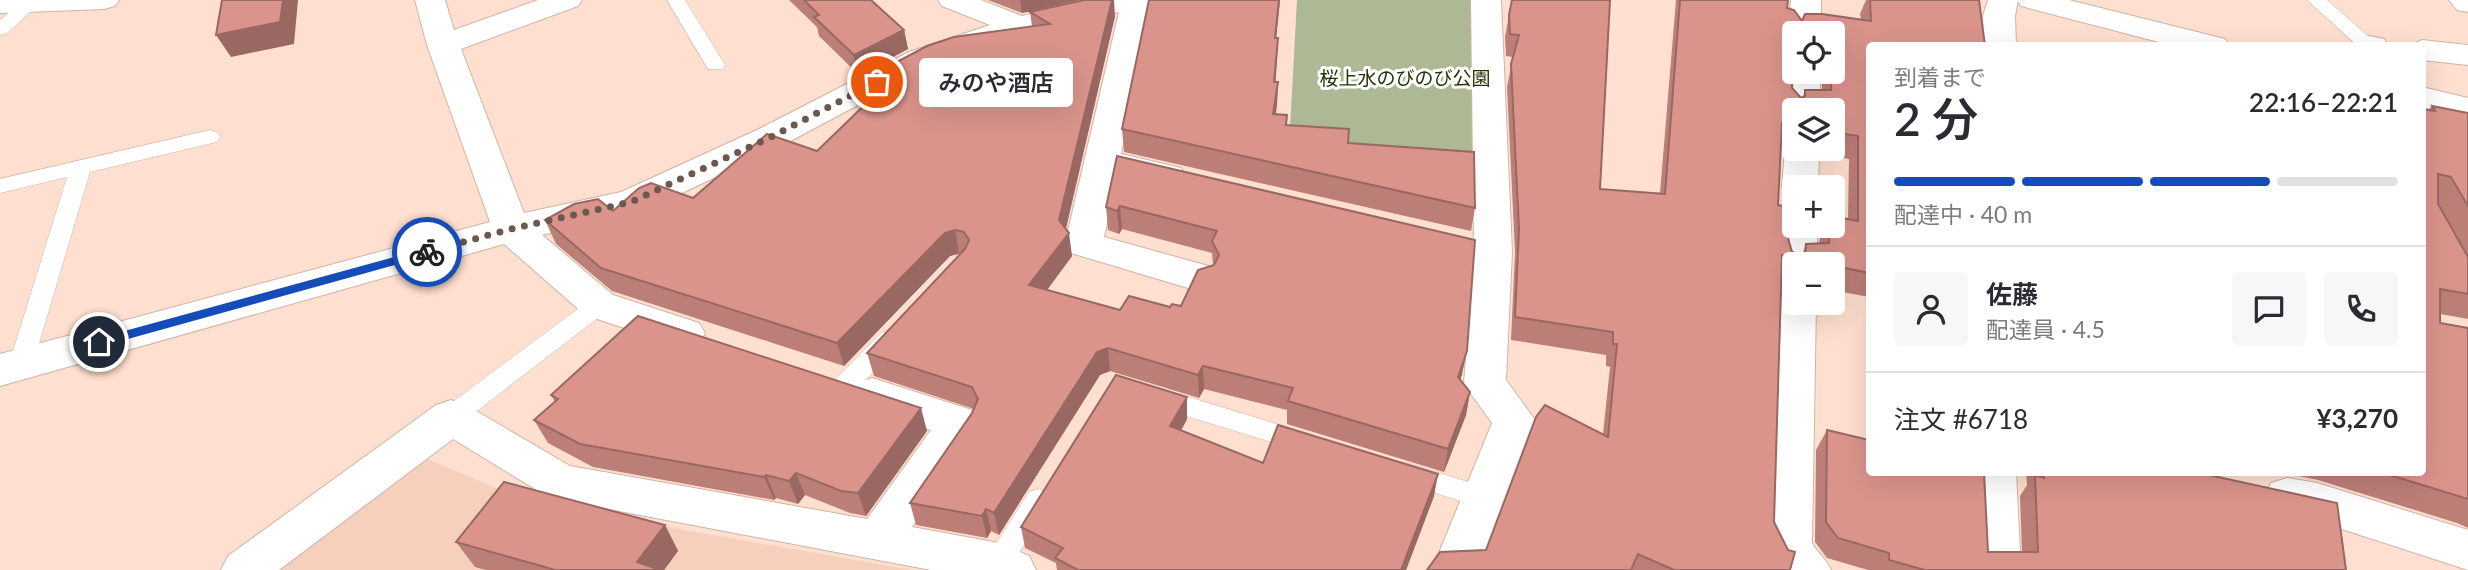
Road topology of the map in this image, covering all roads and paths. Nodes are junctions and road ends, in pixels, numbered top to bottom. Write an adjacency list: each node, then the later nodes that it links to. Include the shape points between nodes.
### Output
1 (104, 0): 14 (street)
2 (430, 0): 20 (street)
3 (567, 0): 20 (street)
4 (676, 0): 23 (lane)
5 (953, 0): 16 (street)
6 (1130, 0): 16 (street)
7 (1137, 0): 27 (street)
8 (1486, 0): 47 (street, via 1479,248 1485,384 1514,420)
9 (1806, 0): 15 (street)
10 (2003, 0): 17 (street)
11 (2032, 0): 13 (street)
12 (2316, 0): 19 (lane)
13 (2063, 4): 18 (street)
14 (8, 8)
15 (1805, 21)
16 (1020, 26): 31 (street, via 920,59 769,138 631,202)
17 (2000, 42)
18 (2200, 42)
19 (2366, 42)
20 (443, 45): 31 (street)
21 (2426, 50): 22 (street)
22 (2468, 55)
23 (715, 65)
24 (2426, 98): 25 (street)
25 (2468, 109)
26 (210, 137): 28 (lane)
27 (1102, 161): 29 (street); 32 (street, via 1084,244)
28 (80, 167): 30 (lane); 37 (lane)
29 (1196, 183)
30 (0, 186)
31 (511, 229): 33 (street); 37 (street)
32 (1198, 277)
33 (599, 305): 36 (street); 41 (lane)
34 (1797, 315): 51 (street, via 1789,543)
35 (903, 325): 39 (lane)
36 (716, 343)
37 (11, 367)
38 (807, 373): 39 (street)
39 (846, 385): 48 (street, via 960,423)
40 (1138, 391): 42 (lane)
41 (451, 417): 48 (street, via 561,482); 52 (street)
42 (1323, 448)
43 (1390, 468): 47 (lane)
44 (1994, 476): 54 (street)
45 (1048, 484): 50 (lane)
46 (2253, 489): 49 (street, via 2318,502)
47 (1482, 497): 53 (street)
48 (880, 539): 50 (street)
49 (2468, 550)
50 (1006, 566)
51 (1802, 569)
52 (244, 570)
53 (1454, 570)
54 (1998, 570)

